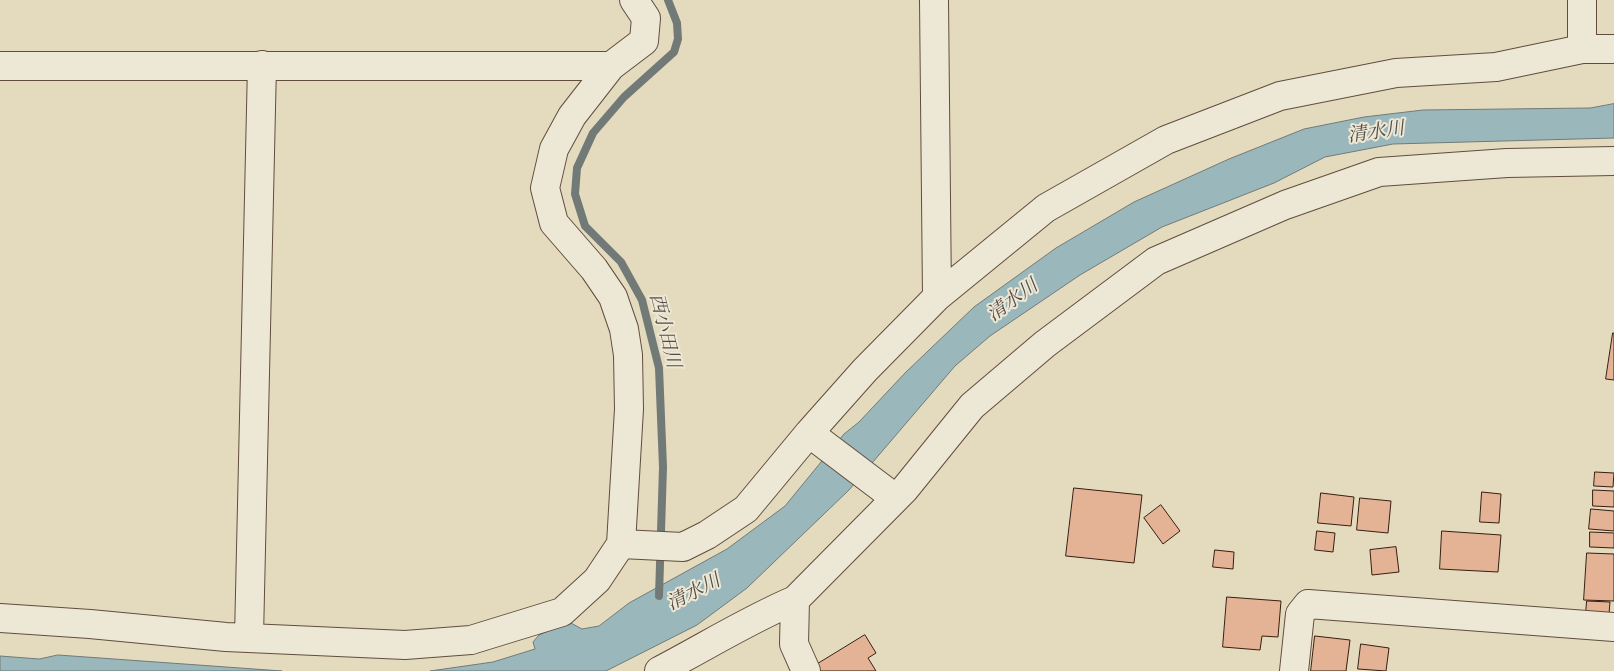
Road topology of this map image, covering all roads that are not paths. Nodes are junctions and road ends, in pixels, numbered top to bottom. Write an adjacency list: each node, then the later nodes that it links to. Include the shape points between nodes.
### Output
1 (634, 0): 8 (street, via 646,18 644,41)
2 (934, 0): 10 (street)
3 (1582, 0): 4 (street)
4 (1582, 49): 5 (street); 10 (street, via 1496,67 1396,73 1280,96 1166,140 1046,208)
5 (1614, 49)
6 (262, 65): 7 (street); 8 (street); 17 (street)
7 (0, 66)
8 (611, 66): 13 (street, via 572,116 554,149 545,188 554,223 594,268 614,297 624,329 629,409)
9 (1614, 161): 12 (street, via 1508,163 1379,172 1285,206 1156,261 1045,344 972,406)
10 (937, 297): 11 (street)
11 (809, 432): 12 (street); 13 (street, via 746,509 707,535 683,547)
12 (895, 498): 14 (street)
13 (621, 544): 17 (street, via 597,580 562,612 470,640 405,645)
14 (795, 600): 18 (street, via 756,617 724,638); 19 (street, via 794,644)
15 (0, 618): 17 (street)
16 (1614, 627): 20 (street, via 1308,604 1300,614)
17 (249, 637)
18 (660, 671)
19 (806, 671)
20 (1294, 671)

